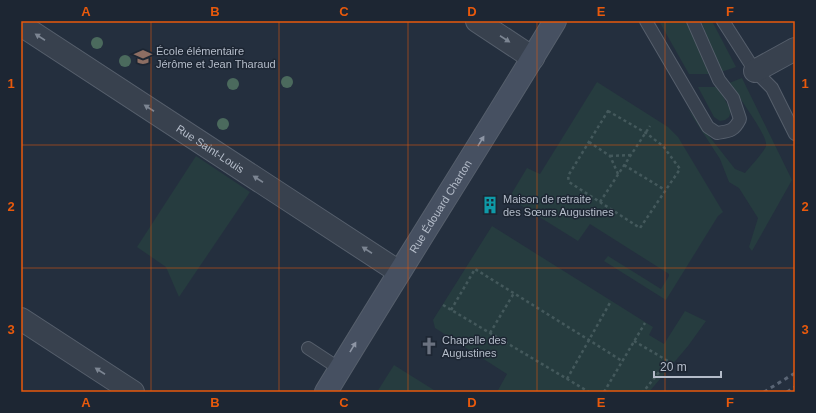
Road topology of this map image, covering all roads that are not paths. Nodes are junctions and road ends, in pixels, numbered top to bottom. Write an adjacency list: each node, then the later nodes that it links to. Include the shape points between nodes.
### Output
1 (477, 21): 8 (street, one-way to 8)
2 (556, 21): 8 (street, Rue Édouard Charton)
3 (646, 21): 4 (lane, via 708,127 717,133 729,131 736,127 740,119 733,98 719,80)
4 (693, 21)
5 (723, 21): 9 (lane)
6 (21, 24): 11 (street, Rue Saint-Louis, one-way to 6)
7 (795, 48): 9 (street)
8 (533, 58): 11 (street, Rue Édouard Charton, one-way to 8)
9 (755, 71): 10 (lane, via 772,88)
10 (795, 134)
11 (399, 272): 14 (street, Rue Édouard Charton, one-way to 11)
12 (21, 319): 15 (street, one-way to 12)
13 (308, 348): 14 (lane)
14 (340, 369): 16 (street, Rue Édouard Charton)
15 (133, 392)
16 (326, 392)

